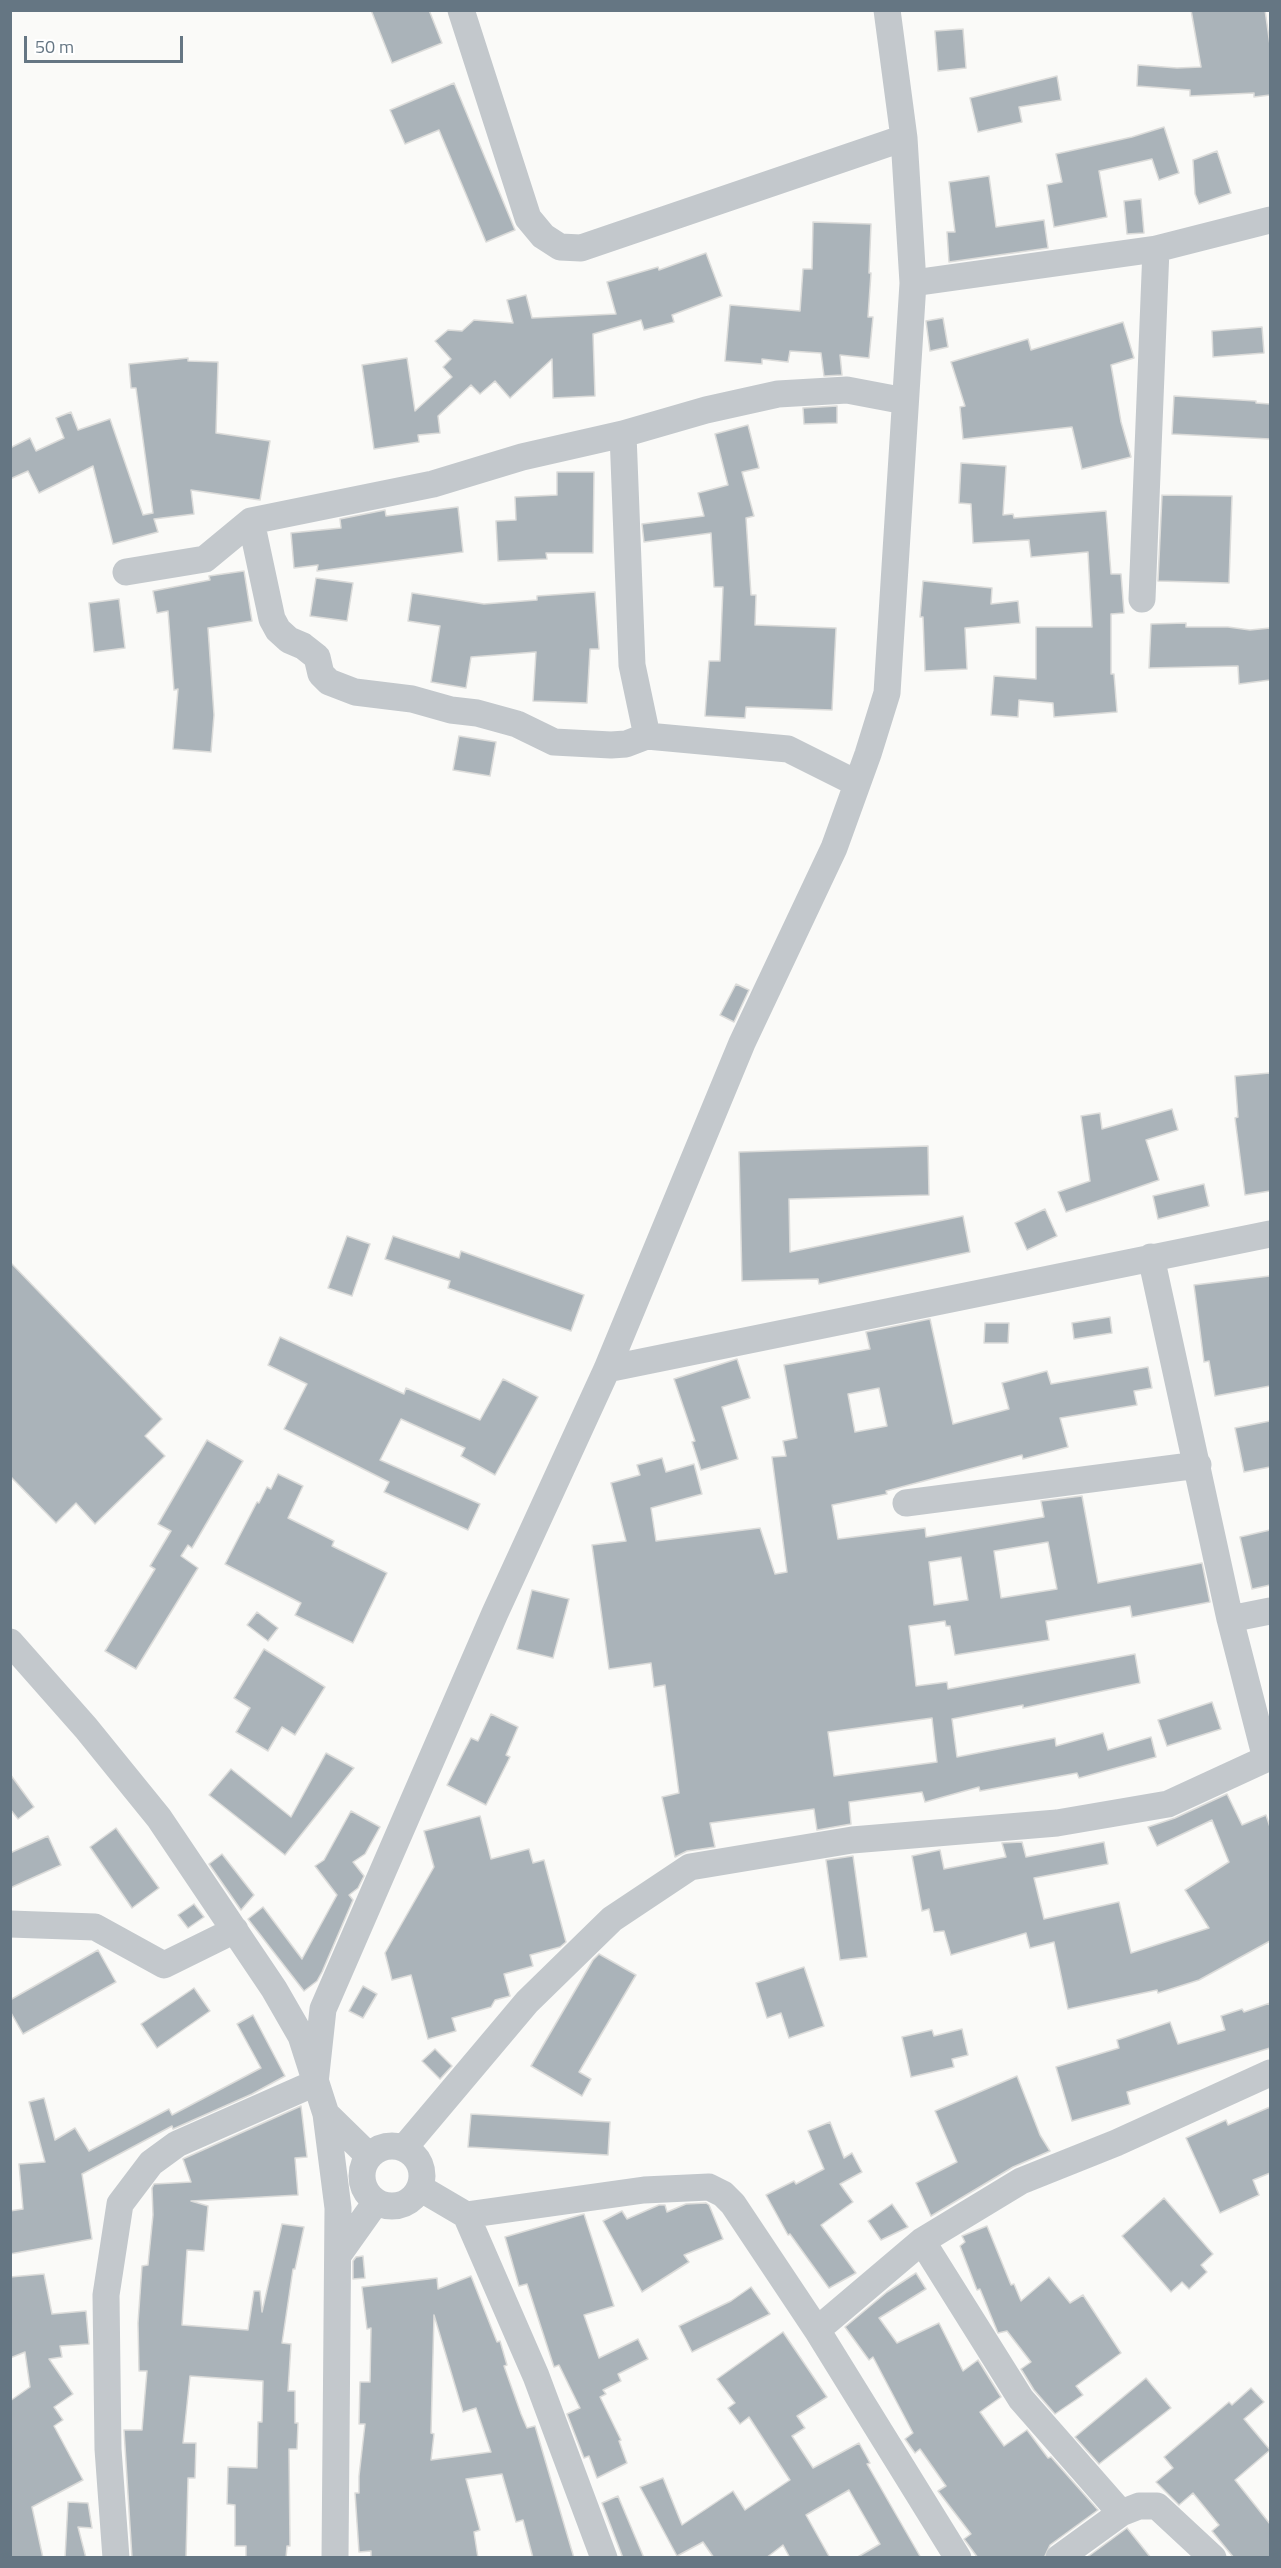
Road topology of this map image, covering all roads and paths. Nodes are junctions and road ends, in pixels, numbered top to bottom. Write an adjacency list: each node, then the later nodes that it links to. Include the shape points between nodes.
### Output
1 (461, 10): 3 (street, via 528,218 543,236 560,247 580,248)
2 (887, 10): 3 (street)
3 (904, 138): 6 (street)
4 (1270, 220): 5 (street)
5 (1156, 249): 6 (street); 11 (street)
6 (913, 283): 7 (street)
7 (905, 401): 8 (street, via 847,390 778,394); 13 (street, via 887,693)
8 (623, 434): 9 (street, via 433,484); 12 (street, via 632,665)
9 (251, 521): 10 (street, via 204,559); 12 (street, via 272,619 289,640 317,657 321,674 329,682 355,692 477,713 517,724 554,742 618,745)
10 (126, 572)
11 (1142, 599)
12 (647, 736): 13 (street, via 788,748)
13 (856, 783): 16 (street, via 834,848 742,1043)
14 (1270, 1234): 15 (street)
15 (1151, 1257): 16 (street); 17 (street)
16 (607, 1369): 26 (street, via 495,1613 323,2009)
17 (1198, 1465): 18 (street); 20 (street)
18 (906, 1503)
19 (1270, 1611): 20 (street)
20 (1230, 1619): 22 (street)
21 (11, 1643): 24 (street, via 159,1818)
22 (1268, 1758): 28 (street, via 1168,1804 1057,1823 852,1840 690,1868 612,1919 527,2002)
23 (10, 1924): 24 (street, via 95,1927 164,1965)
24 (235, 1930): 26 (street, via 302,2036)
25 (1270, 2073): 33 (street, via 1021,2181)
26 (315, 2083): 27 (street); 37 (street, via 177,2144 151,2163 120,2204 106,2295 108,2449)
27 (326, 2114): 29 (street); 34 (street, via 338,2208)
28 (404, 2148): 29 (street, via 386,2146); 30 (street, via 417,2158 422,2173)
29 (369, 2156): 31 (street, via 362,2175 363,2186)
30 (420, 2188): 31 (street, via 409,2202 401,2205); 32 (street)
31 (376, 2202): 34 (street)
32 (466, 2215): 35 (street, via 644,2190 708,2187 733,2204); 39 (street, via 536,2376)
33 (922, 2241): 35 (street); 36 (street, via 1021,2399)
34 (339, 2253): 38 (street)
35 (817, 2330): 40 (street)
36 (1121, 2513): 41 (street); 42 (street, via 1138,2506 1157,2506)
37 (116, 2558)
38 (335, 2558)
39 (604, 2558)
40 (957, 2558)
41 (1059, 2558)
42 (1213, 2558)

